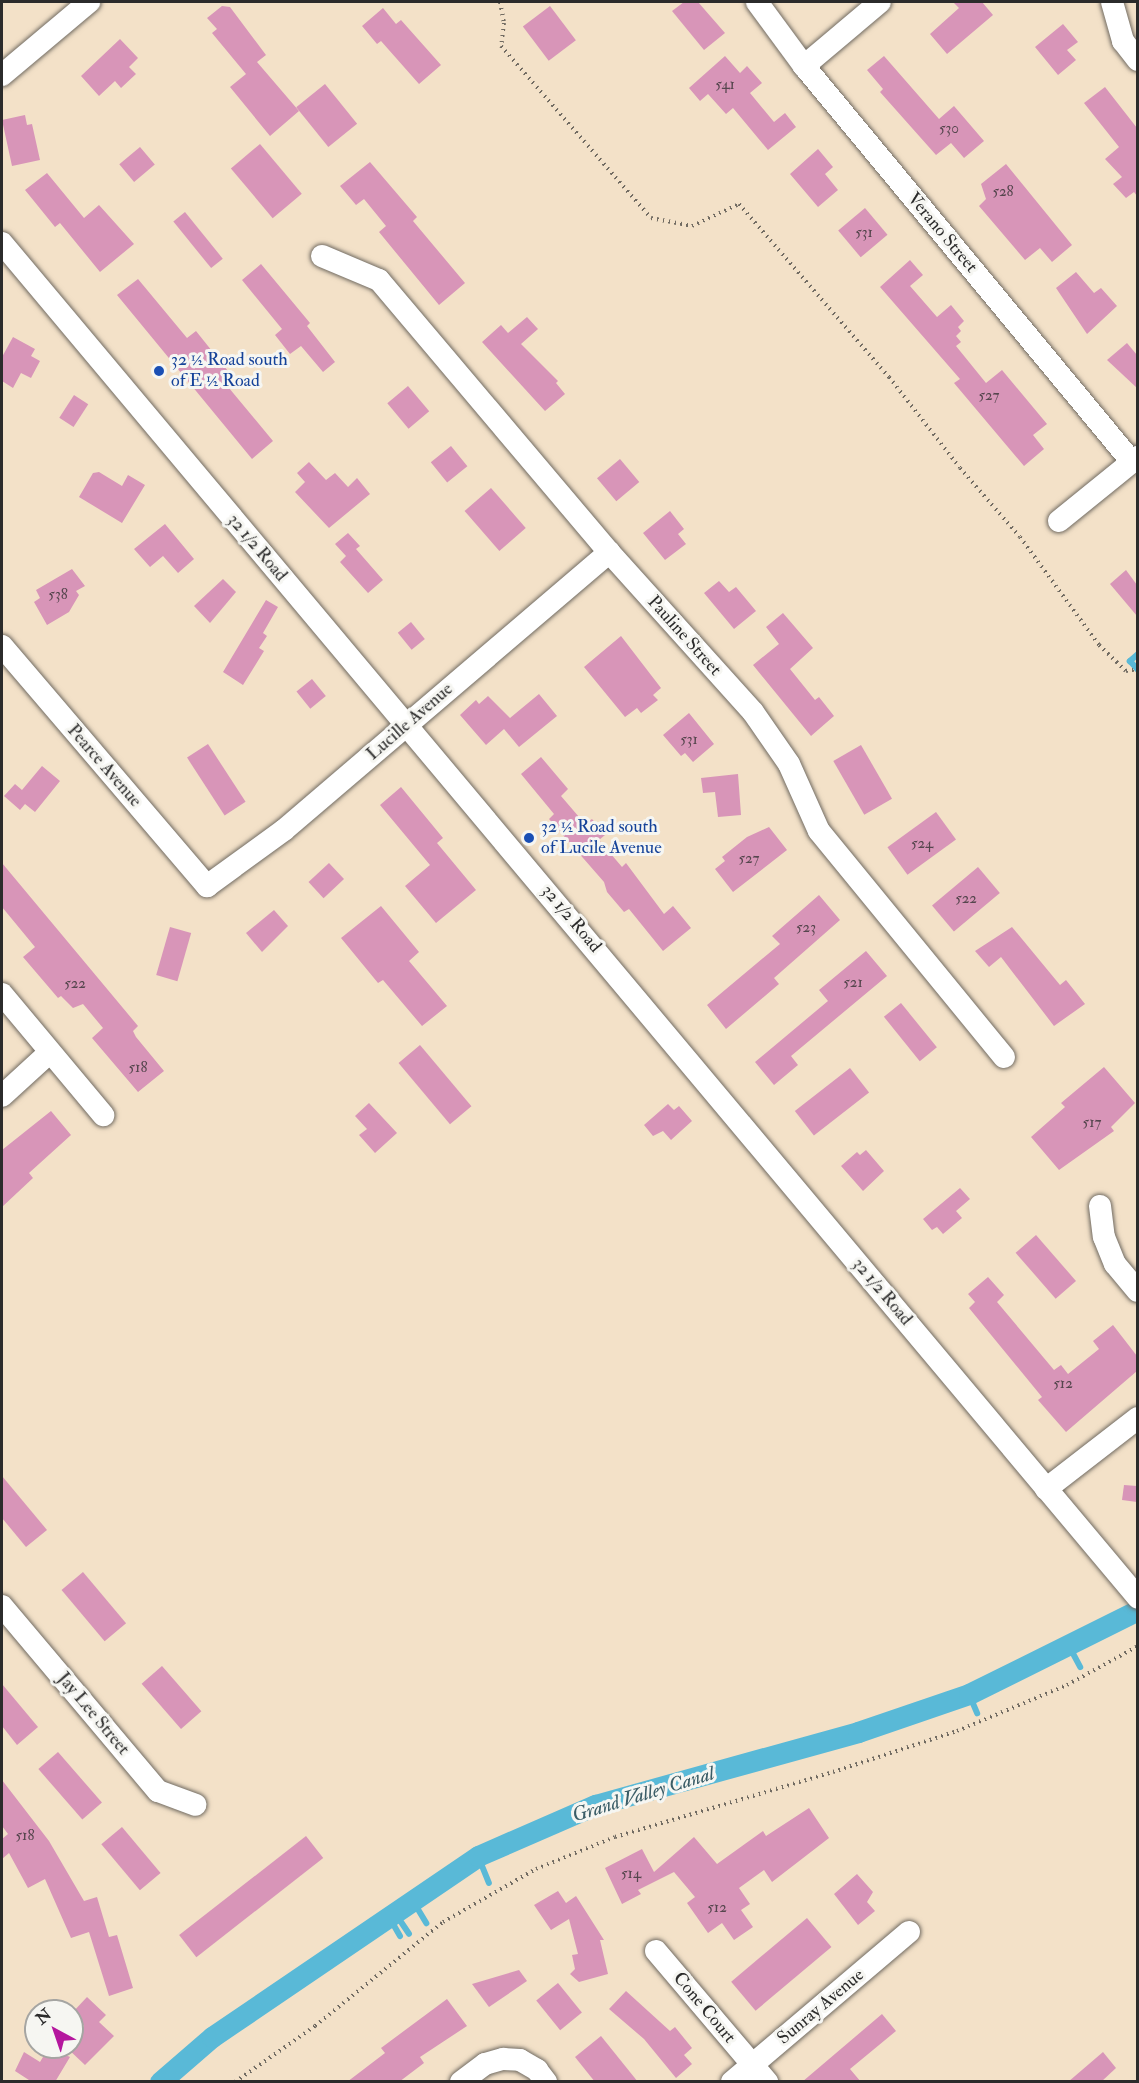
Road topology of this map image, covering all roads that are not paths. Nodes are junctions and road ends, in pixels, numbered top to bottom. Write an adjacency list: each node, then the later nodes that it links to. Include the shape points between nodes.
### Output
1 (89, 2): 7 (street)
2 (757, 2): 6 (street, Verano Street)
3 (880, 2): 6 (street)
4 (1112, 2): 5 (street, via 1123,41)
5 (1137, 60)
6 (804, 66): 10 (street, Verano Street)
7 (2, 75)
8 (2, 243): 14 (street, 32 1/2 Road)
9 (322, 256): 12 (street, Pauline Street, via 379,280)
10 (1135, 459): 11 (street)
11 (1059, 521)
12 (609, 552): 14 (street, Lucille Avenue); 18 (street, Pauline Street, via 753,712 789,764 819,831)
13 (2, 646): 15 (street, Pearce Avenue)
14 (405, 726): 15 (street, Lucille Avenue, via 284,830); 24 (street, 32 1/2 Road)
15 (207, 886)
16 (2, 994): 17 (street)
17 (51, 1053): 19 (street); 20 (street)
18 (1004, 1057)
19 (2, 1096)
20 (103, 1115)
21 (1100, 1206): 22 (street, via 1104,1237 1115,1264)
22 (1137, 1292)
23 (1137, 1418): 24 (street)
24 (1046, 1489): 25 (street, 32 1/2 Road)
25 (1133, 1592)
26 (3, 1610): 27 (street, Jay Lee Street, via 158,1791)
27 (196, 1805)
28 (909, 1932): 30 (street, Sunray Avenue)
29 (656, 1951): 30 (street, Cone Court)
30 (760, 2073): 33 (street, Sunray Avenue)
31 (461, 2082): 32 (street, via 485,2064 520,2060)
32 (546, 2082)
33 (732, 2082)

